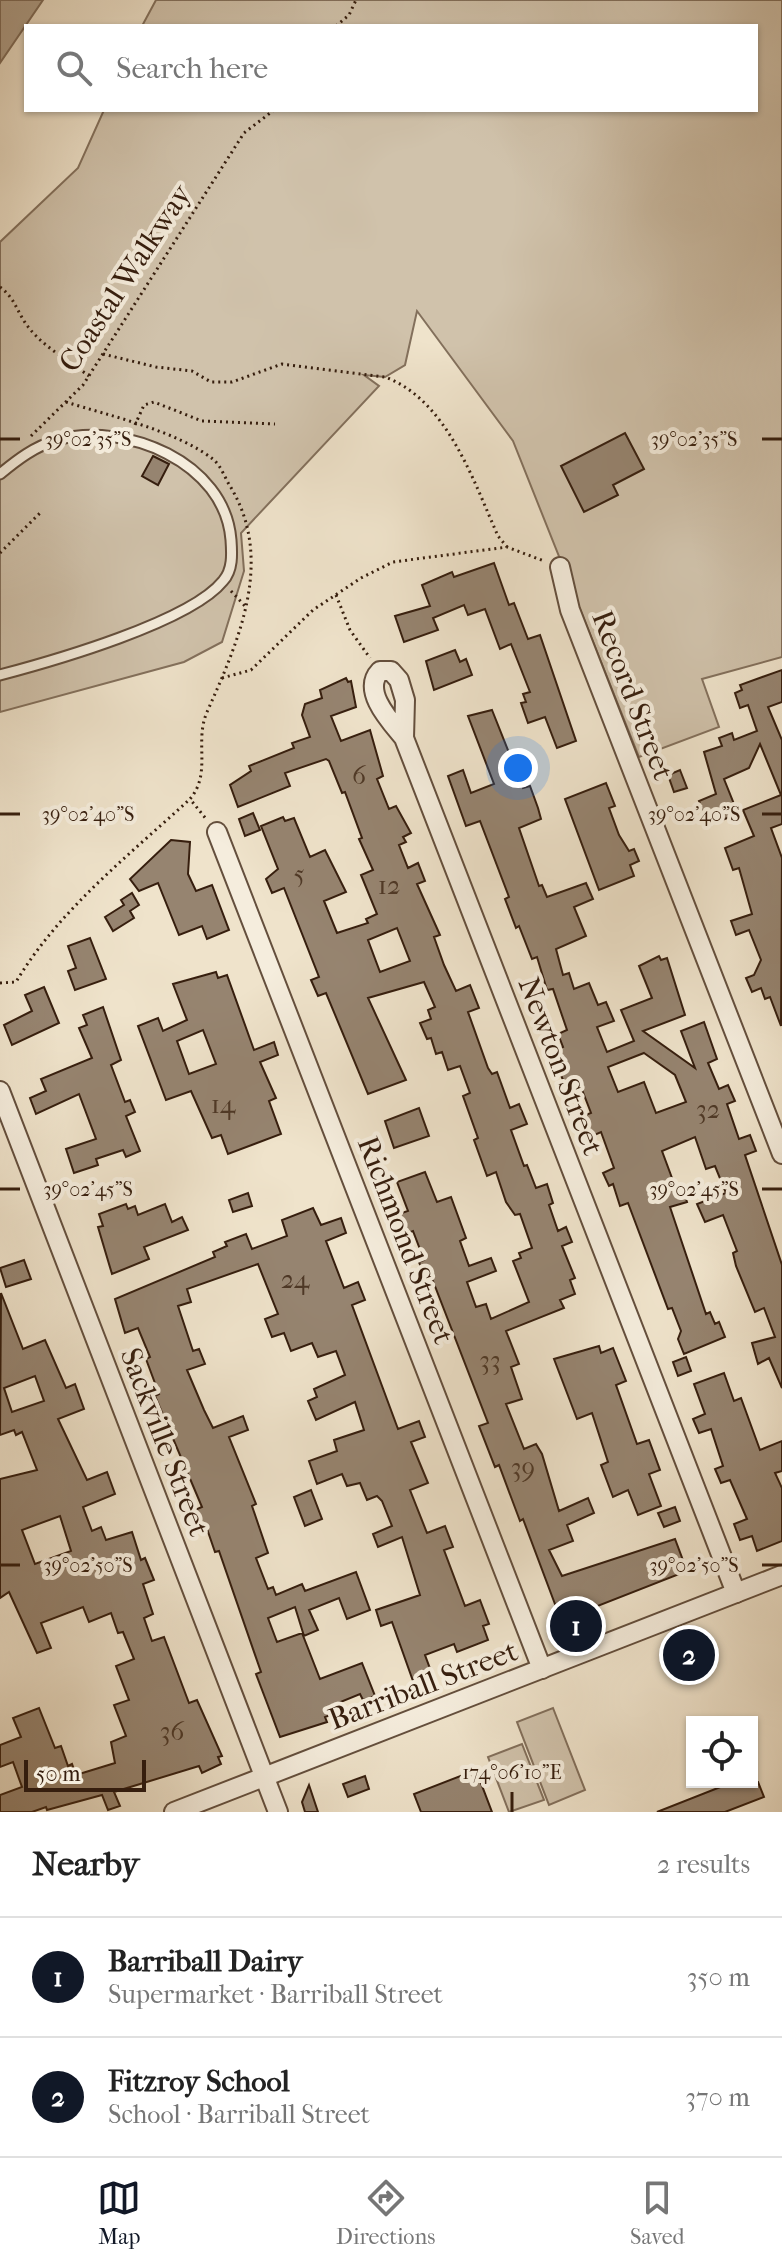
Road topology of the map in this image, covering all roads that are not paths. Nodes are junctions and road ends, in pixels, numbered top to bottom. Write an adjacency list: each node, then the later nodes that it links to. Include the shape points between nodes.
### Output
1 (0, 474): 3 (lane, via 36,447 55,440 96,436 165,451 213,494 231,531 232,554 223,582 196,602 88,650)
2 (560, 567): 7 (street, Record Street, via 570,610)
3 (0, 675)
4 (404, 738): 4 (street, Newton Street, via 376,695 374,678 380,671 391,671 402,688); 10 (street, Newton Street)
5 (217, 832): 11 (street, Richmond Street)
6 (1, 1096): 12 (street, Sackville Street)
7 (778, 1129): 8 (street, Record Street)
8 (782, 1154)
9 (782, 1575): 10 (street, Barriball Street)
10 (736, 1593): 11 (street, Barriball Street)
11 (542, 1669): 12 (street, Barriball Street)
12 (265, 1777): 13 (street, Barriball Street); 14 (street, Sackville Street)
13 (174, 1812)
14 (278, 1812)

